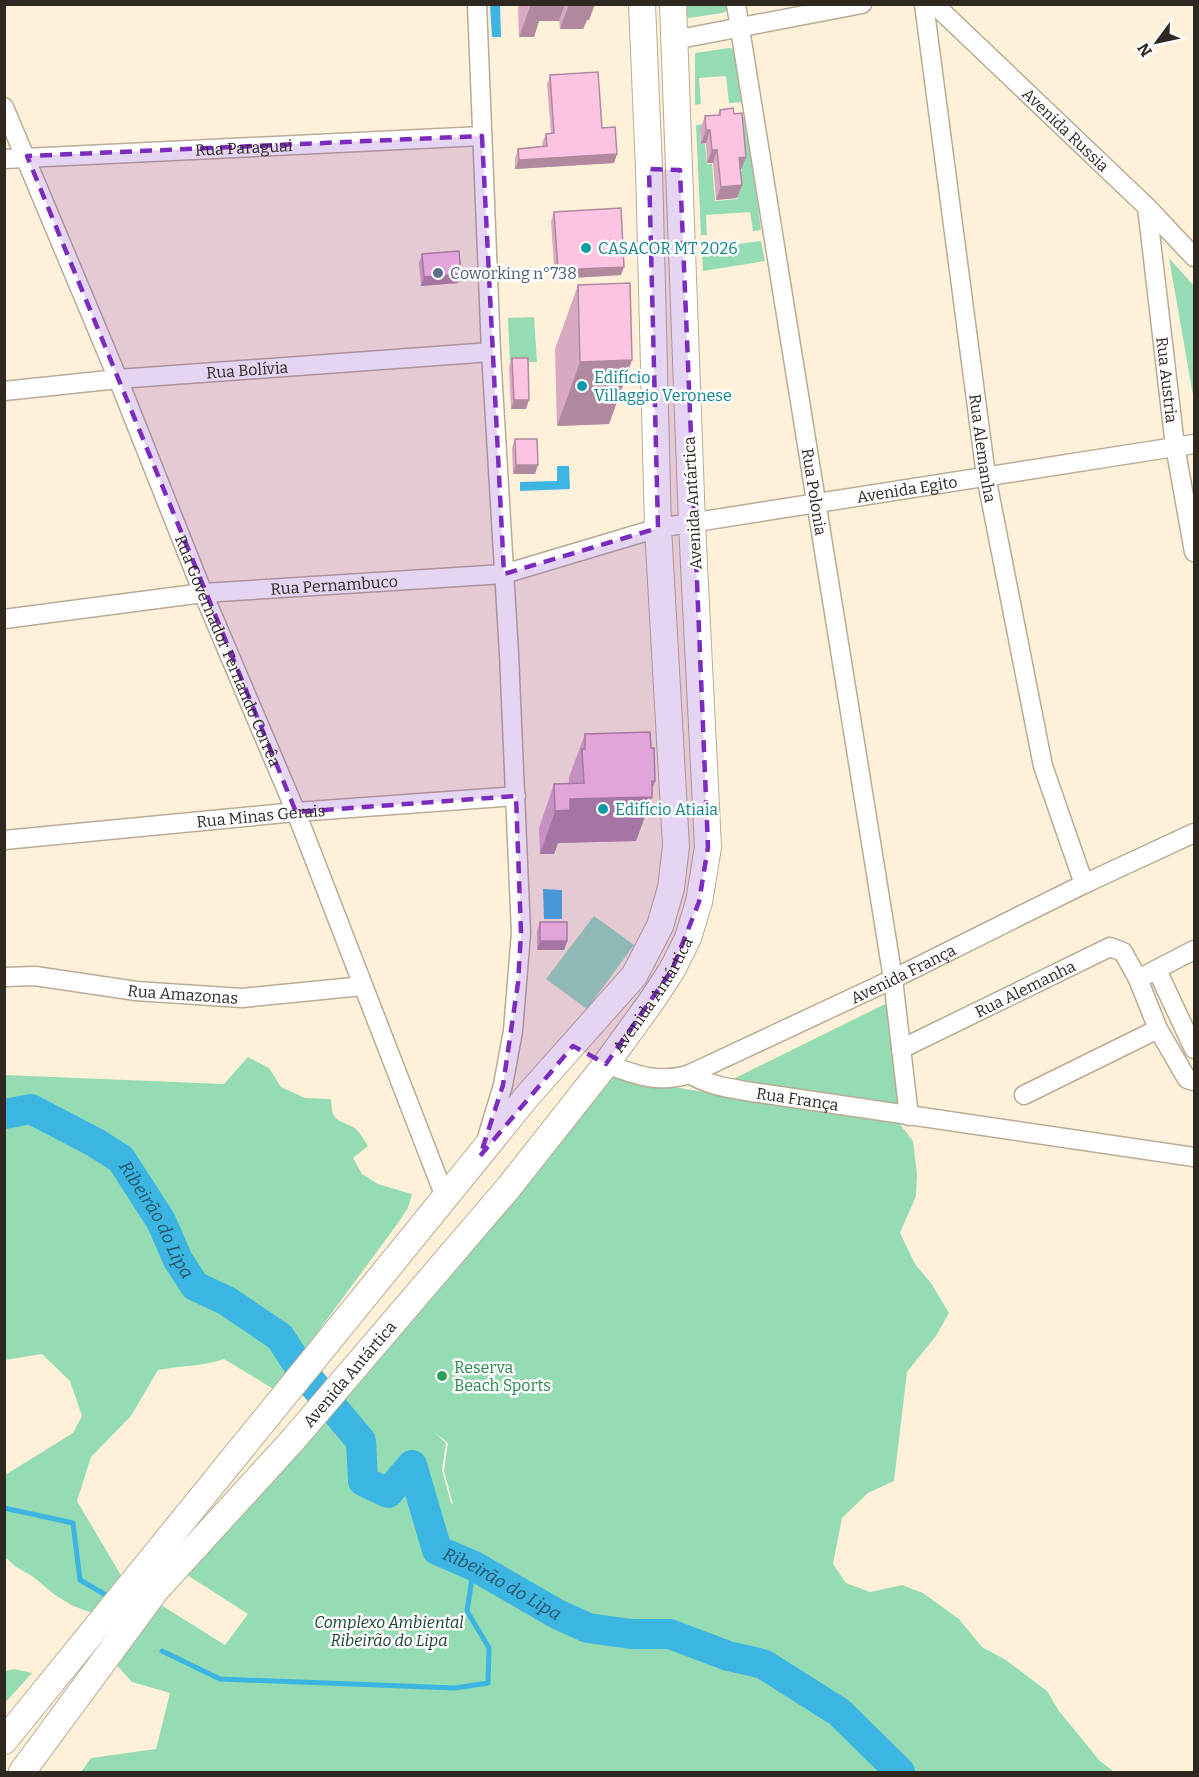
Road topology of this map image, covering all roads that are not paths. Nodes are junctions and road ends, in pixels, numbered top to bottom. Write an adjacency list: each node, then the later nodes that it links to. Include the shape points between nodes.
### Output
1 (477, 4): 11 (street)
2 (642, 4): 14 (main road, Avenida Antártica)
3 (673, 4): 9 (main road, Avenida Antártica)
4 (736, 4): 8 (street, Rua Polonia)
5 (861, 4): 8 (street)
6 (924, 4): 23 (street, Rua Alemanha)
7 (934, 4): 16 (street, Avenida Russia)
8 (738, 27): 9 (street); 24 (street, Rua Polonia)
9 (674, 40): 15 (main road, Avenida Antártica)
10 (4, 106): 12 (street, Rua Governador Fernando Corrêa)
11 (482, 136): 12 (street, Rua Paraguai); 18 (street)
12 (27, 156): 13 (street, Rua Paraguai); 19 (street, Rua Governador Fernando Corrêa)
13 (4, 159)
14 (649, 169): 15 (main road); 26 (main road, Avenida Antártica)
15 (680, 170): 25 (main road, Avenida Antártica)
16 (1147, 207): 17 (street, Avenida Russia); 22 (street, Rua Austria)
17 (1194, 258)
18 (491, 352): 19 (street, Rua Bolívia); 28 (street)
19 (118, 380): 20 (street, Rua Bolívia); 29 (street, Rua Governador Fernando Corrêa)
20 (4, 391)
21 (1194, 444): 22 (street, Avenida Egito)
22 (1174, 446): 23 (street, Avenida Egito); 27 (street, Rua Austria)
23 (986, 476): 24 (street, Avenida Egito); 35 (street, Rua Alemanha, via 1043,766)
24 (815, 503): 25 (street, Avenida Egito); 39 (street, Rua Polonia)
25 (692, 524): 26 (street, Avenida Egito); 46 (main road, Avenida Antártica, via 708,847 699,902 684,946 672,970)
26 (658, 528): 28 (street, Rua Pernambuco); 43 (main road, Avenida Antártica, via 676,846 671,888 660,926 634,976)
27 (1194, 552)
28 (504, 574): 29 (street, Rua Pernambuco); 31 (street)
29 (203, 593): 30 (street, Rua Pernambuco); 32 (street, Rua Governador Fernando Corrêa)
30 (4, 619)
31 (516, 796): 32 (street, Rua Minas Gerais); 51 (street, via 521,933 518,983 503,1085)
32 (296, 812): 34 (street, Rua Minas Gerais); 41 (street, Rua Governador Fernando Corrêa)
33 (1194, 833): 35 (street, Avenida França)
34 (4, 840)
35 (1084, 884): 39 (street, Avenida França)
36 (1194, 950): 37 (street)
37 (1157, 970): 40 (street); 45 (street)
38 (4, 977): 41 (street, Rua Amazonas, via 35,976 136,991 242,998)
39 (893, 979): 44 (street); 47 (street, Avenida França)
40 (1138, 979): 42 (street, Rua Alemanha); 44 (street, Rua Alemanha, via 1123,952 1110,948)
41 (363, 987): 53 (street, Rua Governador Fernando Corrêa)
42 (1158, 1029): 48 (street, Rua Alemanha, via 1187,1079); 49 (street)
43 (573, 1046): 46 (main road); 51 (main road, Avenida Antártica)
44 (901, 1049): 50 (street)
45 (1194, 1049)
46 (606, 1064): 47 (street, Avenida França, via 656,1079); 55 (main road, Avenida Antártica, via 509,1187 355,1368 156,1590)
47 (690, 1074): 50 (street, Rua França, via 718,1086)
48 (1194, 1081)
49 (1024, 1095)
50 (909, 1116): 52 (street, Rua França)
51 (480, 1156): 53 (main road, Avenida Antártica)
52 (1194, 1157)
53 (445, 1197): 54 (main road, Avenida Antártica)
54 (4, 1741)
55 (22, 1773)

